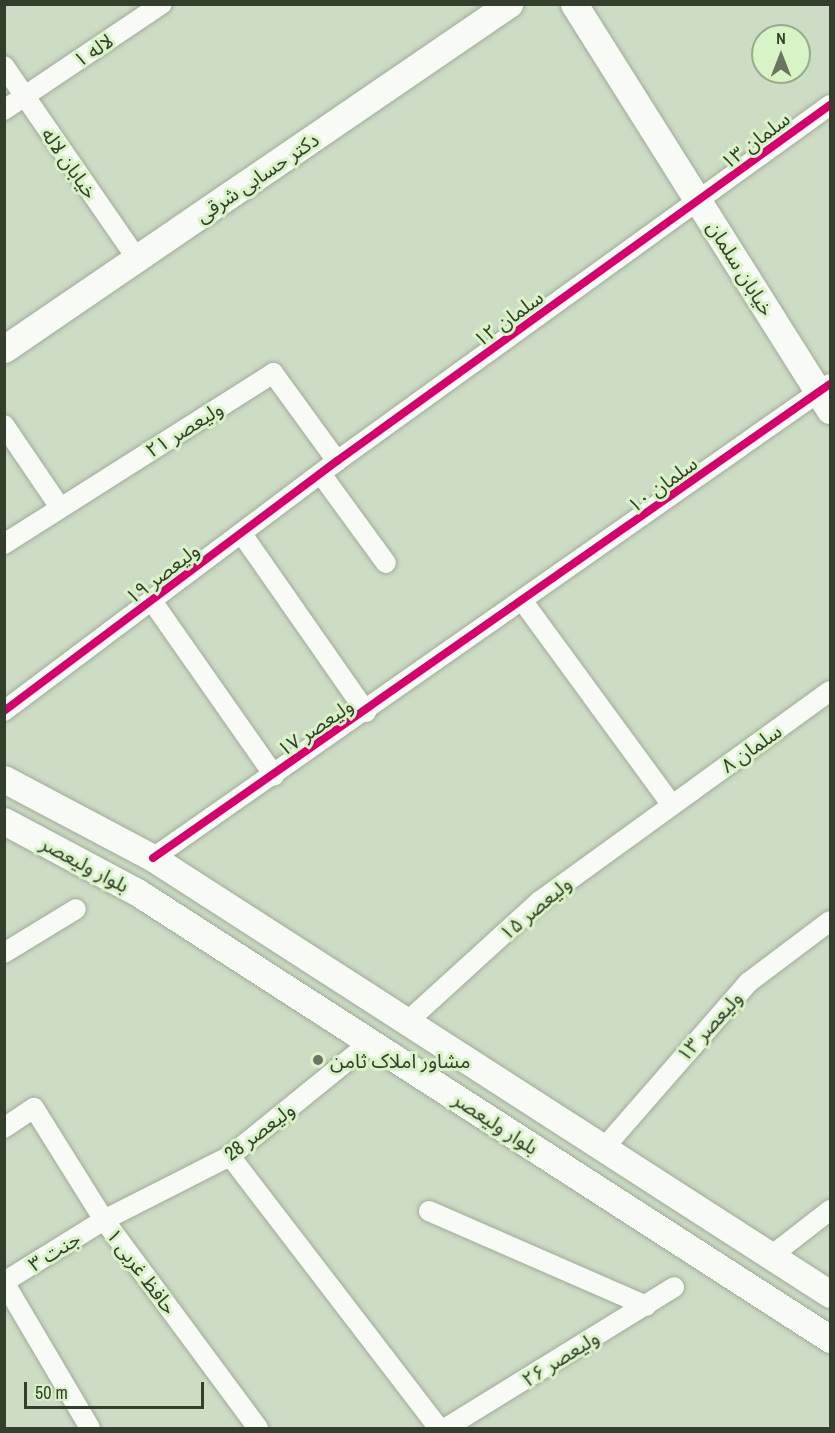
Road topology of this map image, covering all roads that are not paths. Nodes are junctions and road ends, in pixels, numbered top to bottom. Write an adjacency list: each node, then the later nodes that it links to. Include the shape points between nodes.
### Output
1 (162, 4): 5 (street, لاله ۱)
2 (509, 4): 9 (main road, دکتر حسابی شرقی)
3 (574, 4): 8 (main road, خیابان سلمان)
4 (4, 66): 5 (street, خیابان لاله)
5 (24, 96): 7 (street, لاله ۱); 9 (street, خیابان لاله)
6 (831, 105): 8 (street, سلمان ۱۳)
7 (4, 110)
8 (699, 202): 11 (main road, خیابان سلمان); 13 (street, سلمان ۱۲)
9 (137, 259): 10 (main road, دکتر حسابی شرقی)
10 (4, 349)
11 (827, 395): 20 (street, سلمان ۱۰)
12 (4, 425): 15 (street)
13 (337, 461): 14 (street, ولیعصر ۱۹); 15 (street, ولیعصر ۲۱, via 273,373)
14 (321, 474): 16 (street, ولیعصر ۱۹); 18 (street)
15 (59, 506): 17 (street, ولیعصر ۲۱)
16 (242, 534): 19 (street, ولیعصر ۱۹); 23 (street)
17 (4, 544)
18 (386, 564)
19 (152, 602): 22 (street, ولیعصر ۱۹); 24 (street)
20 (524, 603): 23 (street, ولیعصر ۱۷); 26 (street)
21 (831, 691): 26 (street, سلمان ۸)
22 (4, 711)
23 (366, 712): 24 (street, ولیعصر ۱۷)
24 (274, 775): 28 (street, ولیعصر ۱۷)
25 (4, 779): 28 (main road, بلوار ولیعصر)
26 (671, 804): 32 (street, ولیعصر ۱۵, via 540,901)
27 (4, 821): 33 (main road, بلوار ولیعصر, via 137,892)
28 (153, 858): 32 (main road, بلوار ولیعصر)
29 (76, 909): 31 (street)
30 (831, 921): 35 (street, ولیعصر ۱۳, via 749,982)
31 (4, 952)
32 (408, 1021): 35 (main road, بلوار ولیعصر)
33 (371, 1042): 36 (street, ولیعصر 28); 45 (main road, بلوار ولیعصر)
34 (4, 1128): 39 (street, حافظ غربی ۱, via 34,1108)
35 (604, 1148): 40 (main road, بلوار ولیعصر)
36 (230, 1156): 39 (street, ولیعصر 28); 48 (street)
37 (831, 1210): 40 (street)
38 (429, 1211): 44 (street)
39 (104, 1220): 41 (street, جنت ۳); 47 (street, حافظ غربی ۱)
40 (771, 1256): 43 (main road, بلوار ولیعصر)
41 (4, 1282): 46 (street)
42 (674, 1287): 44 (street, ولیعصر ۲۶)
43 (831, 1294)
44 (646, 1306): 49 (street, ولیعصر ۲۶)
45 (831, 1339)
46 (90, 1428)
47 (258, 1428)
48 (439, 1428)
49 (446, 1428)

